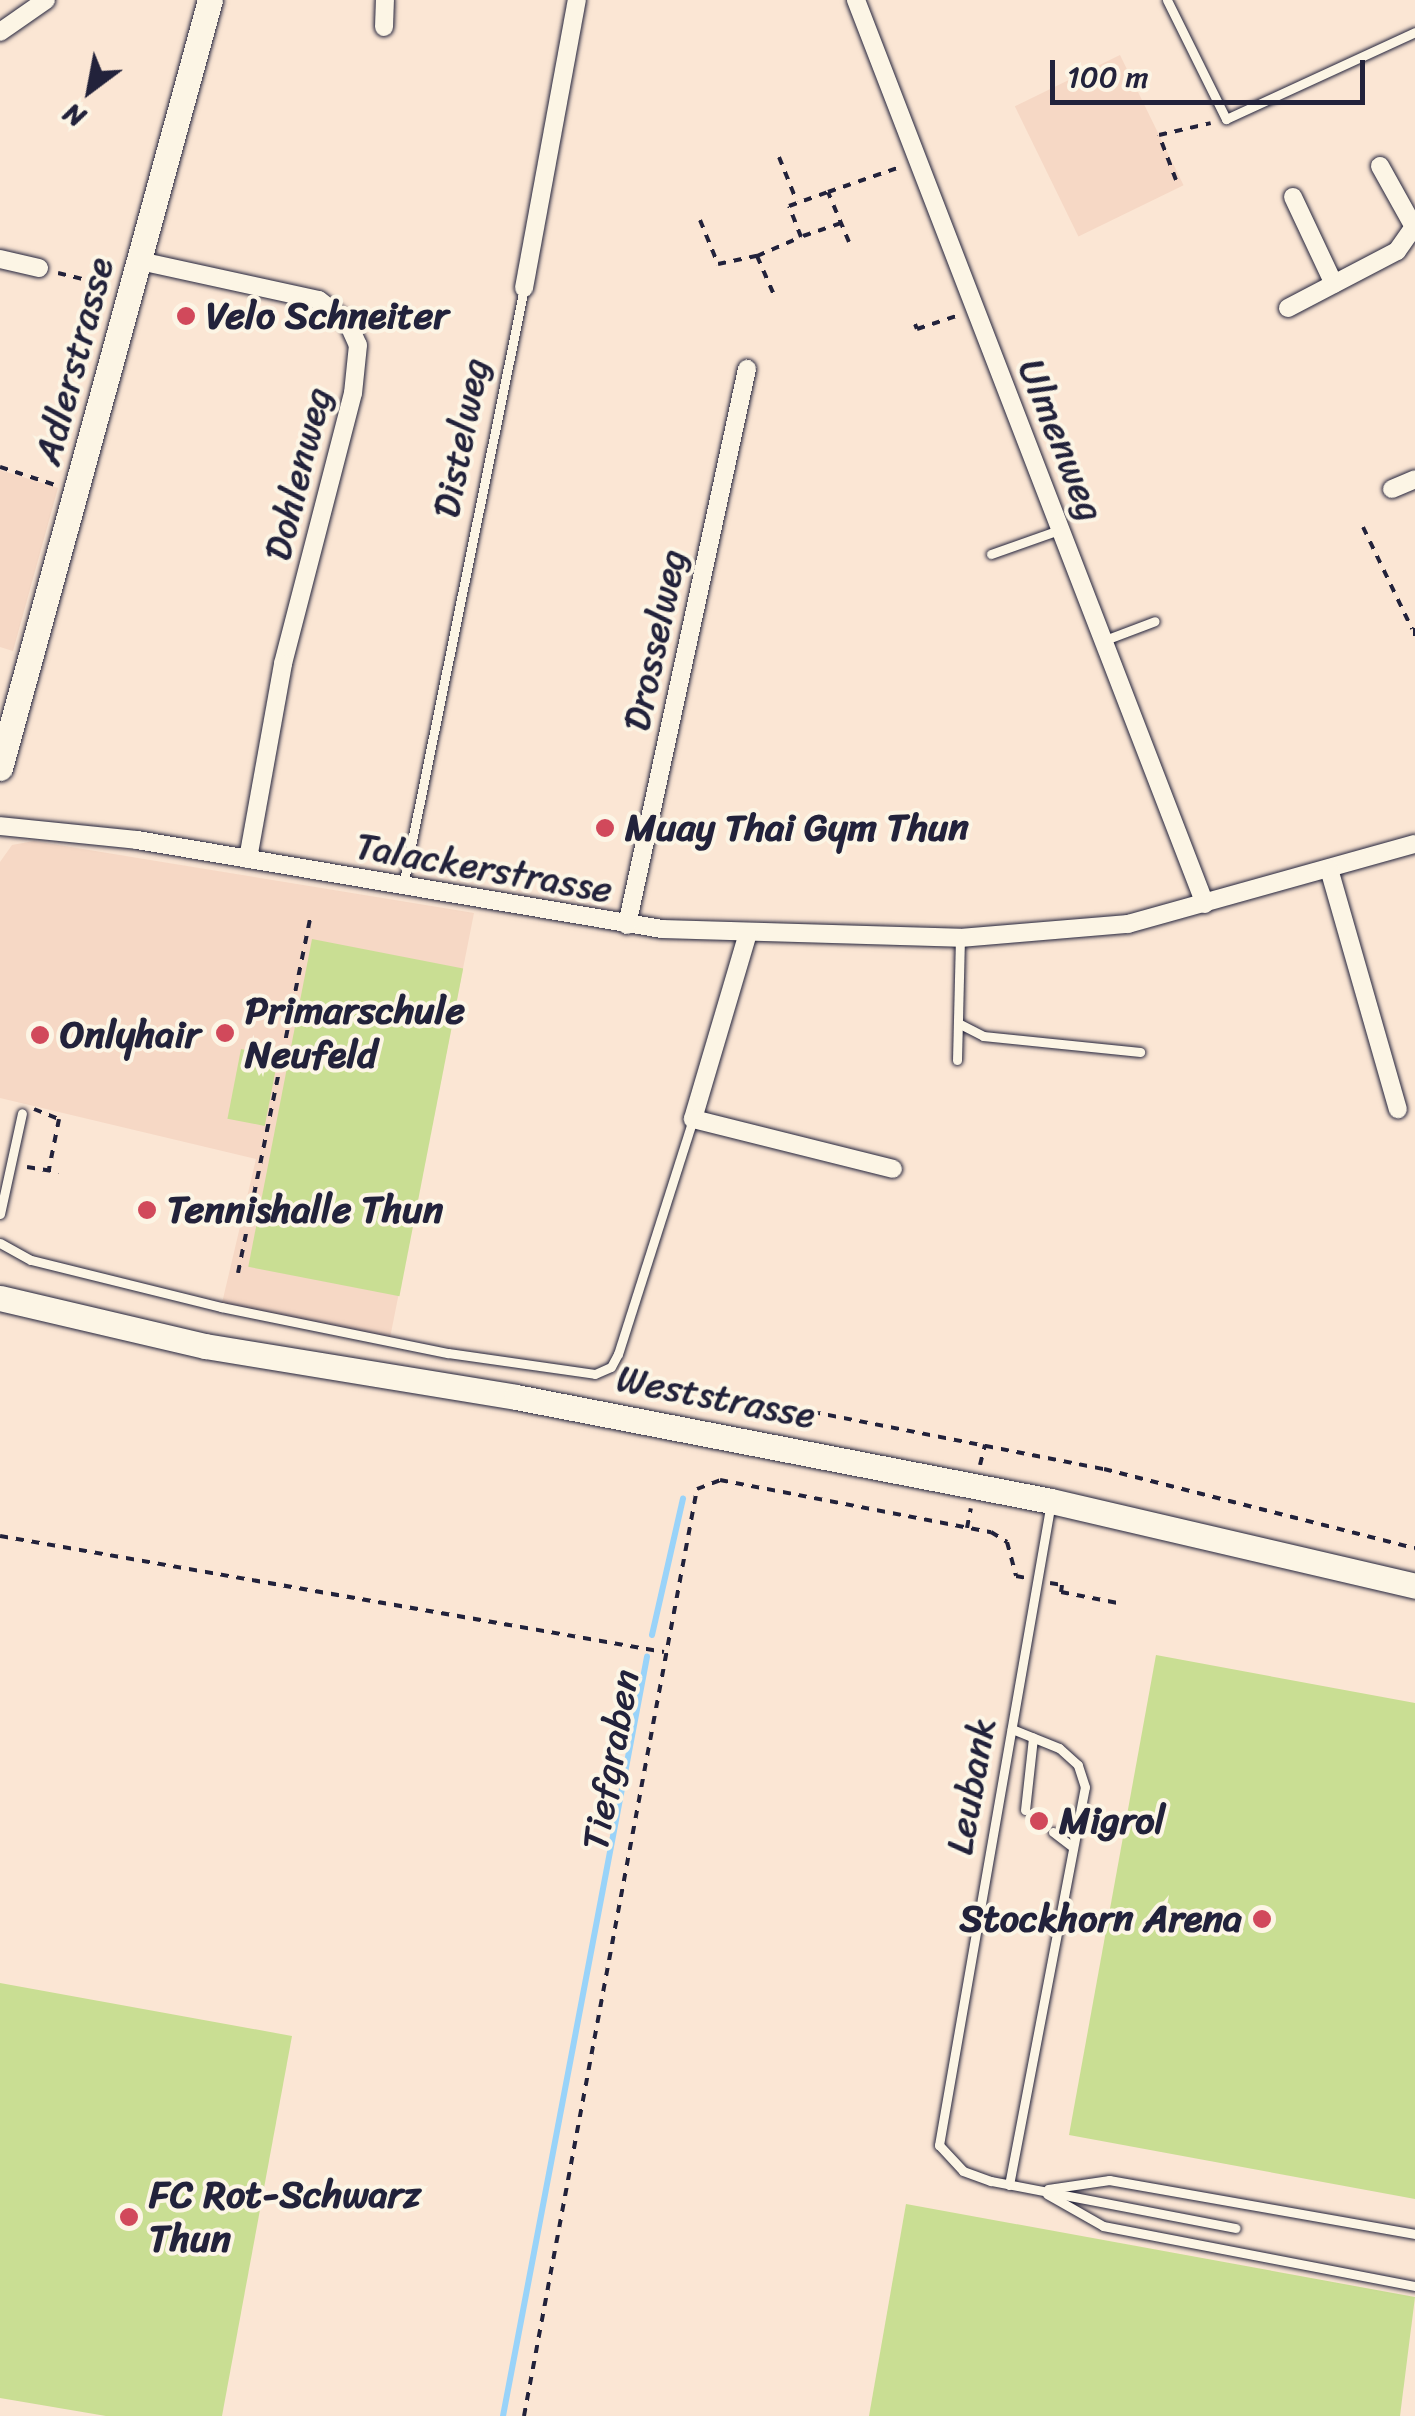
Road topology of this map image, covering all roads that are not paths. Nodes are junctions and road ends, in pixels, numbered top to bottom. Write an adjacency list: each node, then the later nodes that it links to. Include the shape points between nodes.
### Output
1 (46, 0): 8 (street)
2 (210, 0): 14 (main road, Adlerstrasse)
3 (385, 0): 7 (street)
4 (577, 0): 17 (street, Distelweg)
5 (856, 0): 22 (street, Ulmenweg)
6 (1167, 0): 9 (lane, via 1226,119)
7 (384, 27)
8 (0, 32)
9 (1415, 32)
10 (1380, 166): 12 (street)
11 (1293, 197): 16 (street)
12 (1414, 227): 16 (street, via 1397,251)
13 (0, 259): 15 (street)
14 (140, 261): 26 (main road, Adlerstrasse); 30 (street, Dohlenweg, via 319,300 348,324 358,346 354,392 283,664)
15 (39, 268)
16 (1334, 284): 18 (street)
17 (524, 288): 32 (lane, Distelweg)
18 (1288, 308)
19 (747, 369): 34 (street, Drosselweg)
20 (1415, 478): 21 (street)
21 (1392, 489)
22 (1061, 530): 23 (lane); 25 (street, Ulmenweg)
23 (991, 554)
24 (1155, 621): 25 (lane)
25 (1104, 640): 33 (street, Ulmenweg)
26 (2, 742): 27 (main road, Adlerstrasse)
27 (0, 768)
28 (0, 826): 30 (street, Talackerstrasse)
29 (1415, 844): 31 (street, Talackerstrasse)
30 (248, 860): 32 (street, Talackerstrasse)
31 (1329, 869): 33 (street, Talackerstrasse); 41 (street)
32 (402, 888): 34 (street, Talackerstrasse)
33 (1205, 904): 36 (street, Talackerstrasse, via 1096,930)
34 (627, 925): 35 (street, Talackerstrasse)
35 (748, 933): 36 (street, Talackerstrasse); 42 (street)
36 (960, 938): 37 (lane)
37 (958, 1023): 38 (lane, via 983,1036); 39 (lane)
38 (1140, 1052)
39 (957, 1060)
40 (20, 1109): 44 (lane)
41 (1398, 1109)
42 (693, 1119): 43 (street); 45 (lane, via 611,1367 578,1373 388,1342 30,1260)
43 (893, 1169)
44 (0, 1214)
45 (0, 1242)
46 (0, 1298): 47 (main road, Weststrasse, via 206,1346 516,1397)
47 (1051, 1501): 48 (main road, Weststrasse); 49 (lane, Leubank)
48 (1415, 1586)
49 (1012, 1729): 50 (lane); 54 (lane, Leubank, via 939,2133 940,2145 962,2170)
50 (1033, 1737): 51 (lane); 53 (lane, via 1078,1765 1085,1787)
51 (1025, 1810)
52 (1053, 1832): 53 (lane)
53 (1073, 1847): 54 (lane)
54 (1008, 2185): 55 (lane, Leubank)
55 (1040, 2190): 56 (lane, Leubank); 57 (lane, Leubank, via 1109,2180); 58 (lane, Leubank, via 1103,2226)
56 (1236, 2228)
57 (1415, 2234)
58 (1415, 2286)

